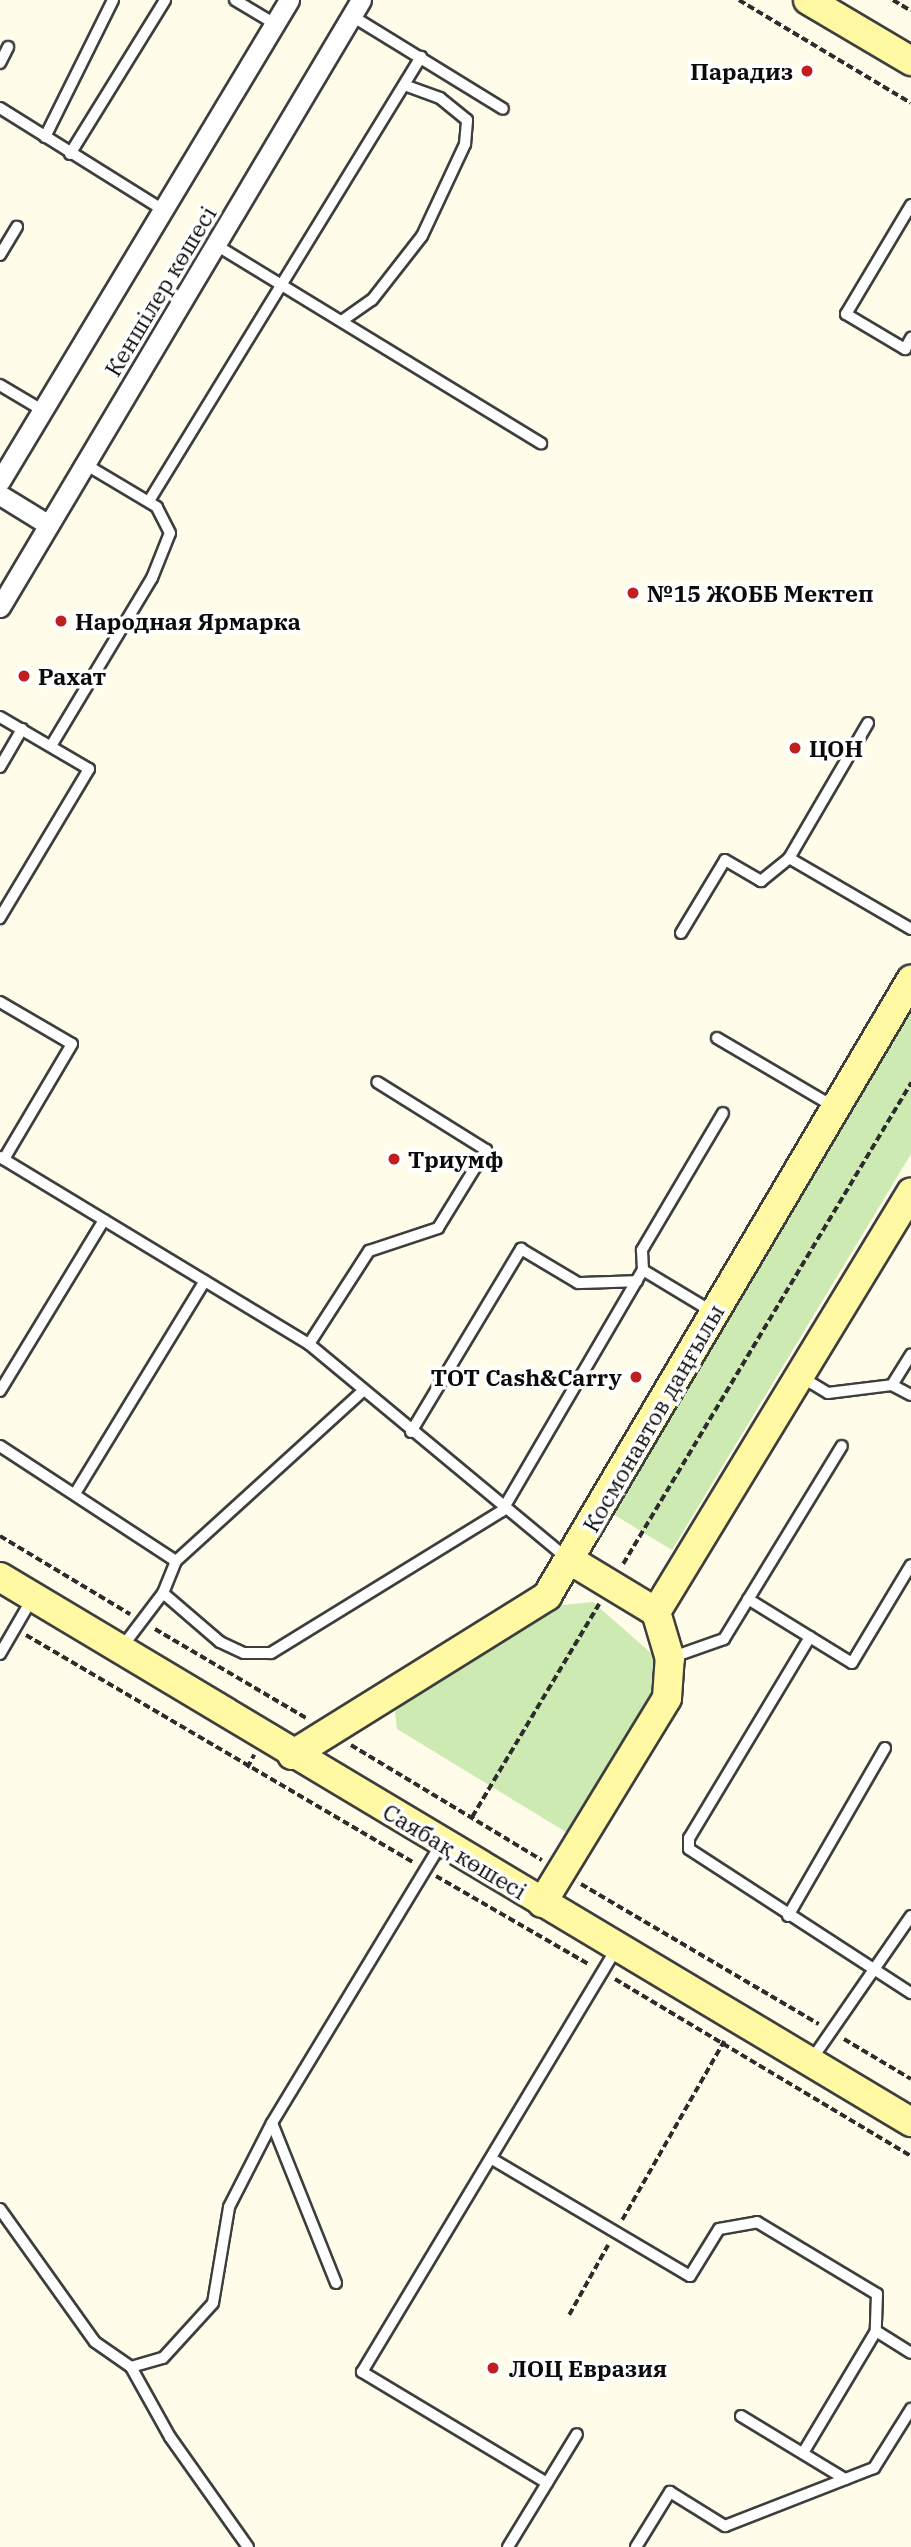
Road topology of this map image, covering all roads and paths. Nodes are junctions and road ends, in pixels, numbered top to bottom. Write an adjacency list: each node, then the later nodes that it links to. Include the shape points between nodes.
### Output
1 (113, 0): 19 (lane)
2 (165, 0): 20 (lane)
3 (235, 0): 10 (lane)
4 (289, 0): 10 (street, Кеншілер көшесі)
5 (739, 0): 16 (path)
6 (808, 0): 13 (street)
7 (893, 0): 9 (path)
8 (356, 8): 12 (lane); 24 (street, Кеншілер көшесі)
9 (911, 11)
10 (275, 24): 22 (street, Кеншілер көшесі)
11 (8, 47): 14 (lane)
12 (421, 57): 15 (lane); 18 (lane)
13 (911, 61)
14 (0, 63)
15 (405, 85): 26 (lane); 27 (lane, via 440,99 467,120 465,144 422,236 372,300)
16 (911, 103)
17 (0, 108): 19 (lane)
18 (503, 108)
19 (45, 137): 20 (lane)
20 (70, 154): 22 (lane)
21 (911, 205): 28 (lane, via 846,314 905,349)
22 (163, 210): 30 (street, Кеншілер көшесі)
23 (17, 227): 25 (lane)
24 (216, 245): 26 (lane); 32 (street, Кеншілер көшесі)
25 (0, 256)
26 (285, 288): 27 (lane); 35 (lane)
27 (343, 320): 31 (lane)
28 (911, 338)
29 (0, 384): 30 (lane)
30 (43, 410): 33 (street, Кеншілер көшесі)
31 (541, 443)
32 (85, 464): 35 (lane); 36 (street, Кеншілер көшесі)
33 (0, 481)
34 (0, 495): 36 (street)
35 (149, 501): 41 (lane, via 169,522 164,553)
36 (49, 525): 37 (street, Кеншілер көшесі)
37 (0, 607)
38 (0, 717): 40 (lane)
39 (868, 723): 43 (lane)
40 (22, 729): 41 (lane); 42 (lane)
41 (51, 746): 44 (lane, via 89,769)
42 (0, 767)
43 (789, 858): 45 (lane); 46 (lane, via 761,881 725,860)
44 (0, 918)
45 (911, 929)
46 (681, 933)
47 (911, 980): 52 (street, Космонавтов даңғылы)
48 (0, 1002): 54 (lane, via 72,1044)
49 (718, 1038): 52 (lane)
50 (377, 1082): 61 (lane, via 486,1150 438,1228 369,1251)
51 (911, 1083): 78 (path)
52 (835, 1108): 60 (street, Космонавтов даңғылы)
53 (723, 1113): 57 (lane, via 642,1250)
54 (2, 1158): 56 (lane)
55 (911, 1192): 63 (street)
56 (104, 1220): 59 (lane); 65 (lane)
57 (643, 1270): 58 (lane); 60 (lane)
58 (637, 1280): 68 (lane, via 578,1283 522,1249); 72 (lane)
59 (205, 1281): 61 (lane); 71 (lane)
60 (715, 1313): 74 (street, Космонавтов даңғылы)
61 (309, 1344): 66 (lane)
62 (911, 1355): 64 (lane)
63 (799, 1376): 64 (lane, via 828,1393); 82 (street)
64 (892, 1385): 67 (lane)
65 (0, 1391)
66 (363, 1391): 68 (lane); 75 (lane)
67 (911, 1395)
68 (411, 1432): 72 (lane)
69 (0, 1446): 71 (lane)
70 (842, 1446): 81 (lane)
71 (76, 1492): 75 (lane)
72 (502, 1511): 74 (lane); 79 (lane, via 271,1653 244,1653 220,1642)
73 (0, 1536): 83 (path)
74 (570, 1560): 78 (street); 89 (street, Космонавтов даңғылы, via 547,1596)
75 (176, 1561): 79 (lane)
76 (911, 1565): 85 (lane, via 852,1662)
77 (0, 1577): 80 (street, Саябақ көшесі)
78 (610, 1585): 82 (street); 92 (path)
79 (163, 1593): 83 (lane)
80 (33, 1597): 84 (lane); 86 (street, Саябақ көшесі)
81 (748, 1600): 85 (lane); 88 (lane, via 724,1639)
82 (656, 1612): 88 (street)
83 (142, 1622): 86 (lane); 89 (path)
84 (15, 1628): 87 (lane); 94 (path)
85 (810, 1637): 97 (lane, via 689,1838 698,1860)
86 (120, 1650): 91 (street, Саябақ көшесі)
87 (0, 1654)
88 (670, 1659): 95 (street, via 667,1698)
89 (329, 1731): 91 (street, Космонавтов даңғылы); 92 (path)
90 (885, 1748): 97 (lane)
91 (292, 1755): 93 (street, Саябақ көшесі)
92 (471, 1817): 95 (path)
93 (441, 1844): 94 (lane); 96 (street, Саябақ көшесі)
94 (426, 1870): 101 (path); 109 (lane)
95 (561, 1872): 96 (street); 104 (path)
96 (542, 1903): 99 (street, Саябақ көшесі)
97 (788, 1916): 100 (lane)
98 (911, 1916): 100 (lane)
99 (618, 1948): 101 (lane); 103 (street, Саябақ көшесі)
100 (874, 1971): 102 (lane); 104 (lane)
101 (603, 1972): 105 (path); 111 (lane)
102 (911, 1993)
103 (737, 2018): 105 (path); 106 (street, Саябақ көшесі)
104 (831, 2031): 106 (lane); 107 (path)
105 (723, 2043): 110 (path); 113 (path)
106 (810, 2062): 108 (street, Саябақ көшесі)
107 (911, 2079)
108 (911, 2122)
109 (272, 2123): 114 (lane); 118 (lane, via 229,2207 213,2303 163,2358)
110 (911, 2156)
111 (492, 2159): 113 (lane); 124 (lane, via 362,2372)
112 (0, 2209): 118 (lane, via 95,2342)
113 (616, 2232): 115 (path); 116 (lane, via 690,2276 719,2229 757,2222 877,2294)
114 (336, 2283)
115 (569, 2315)
116 (876, 2331): 117 (lane); 122 (lane)
117 (911, 2353)
118 (131, 2367): 125 (lane, via 170,2437)
119 (911, 2409): 123 (lane, via 874,2468)
120 (741, 2416): 122 (lane)
121 (577, 2434): 124 (lane)
122 (803, 2454): 123 (lane)
123 (845, 2479): 127 (lane, via 725,2526 670,2492)
124 (547, 2483): 126 (lane)
125 (248, 2547)
126 (508, 2547)
127 (636, 2547)

